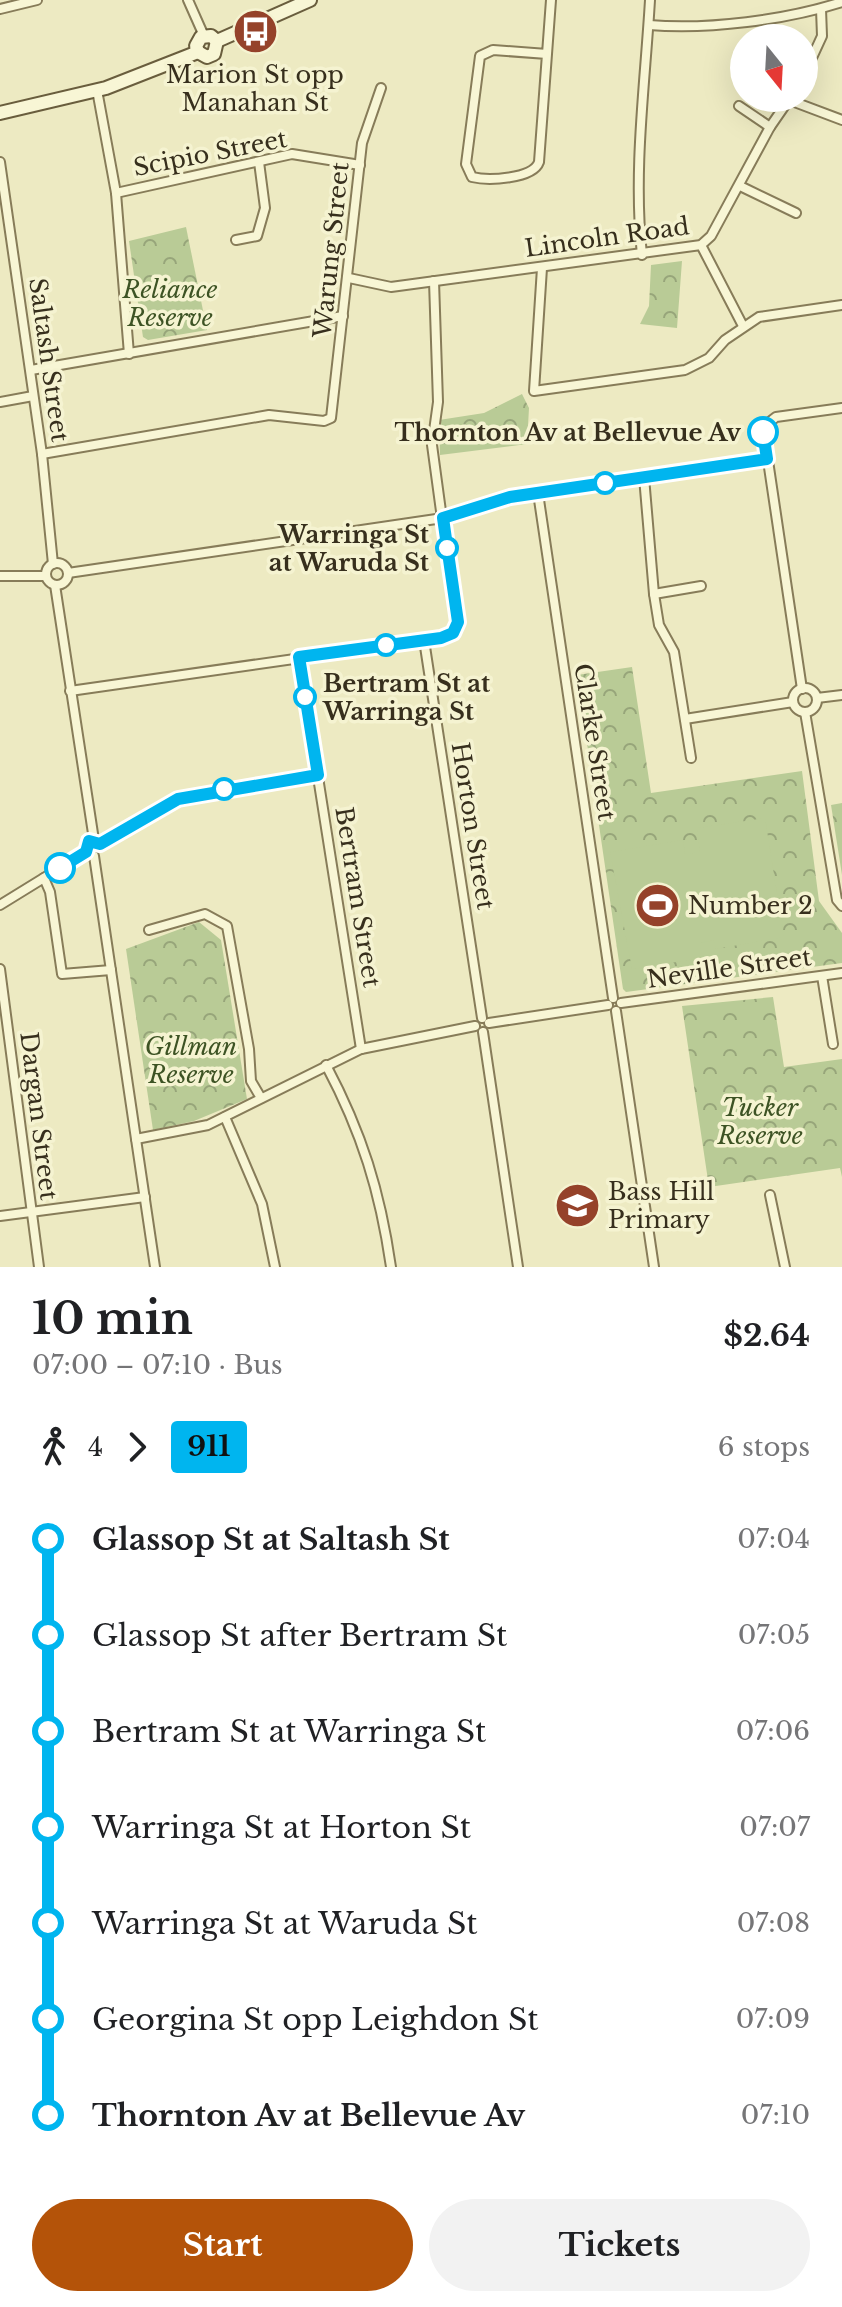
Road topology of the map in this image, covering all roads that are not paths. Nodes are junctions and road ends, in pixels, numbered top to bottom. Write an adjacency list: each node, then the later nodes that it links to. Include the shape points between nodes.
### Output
1 (37, 0): 7 (street)
2 (188, 0): 10 (street)
3 (310, 0): 10 (main road)
4 (551, 0): 13 (street)
5 (650, 0): 9 (street)
6 (842, 2): 8 (street)
7 (0, 9)
8 (821, 9): 9 (street, via 689,27); 11 (street)
9 (649, 25): 33 (street, via 638,183)
10 (210, 38): 12 (main road, via 197,42); 12 (main road, via 217,52)
11 (818, 45)
12 (198, 52): 15 (main road)
13 (547, 54): 25 (street, via 539,171 479,179); 25 (street, via 479,51)
14 (381, 88): 24 (street, Warung Street)
15 (97, 90): 19 (main road); 28 (street)
16 (818, 110): 20 (street)
17 (748, 112): 21 (street)
18 (781, 112): 21 (street, Lincoln Road)
19 (0, 113)
20 (842, 120)
21 (770, 127): 27 (street, Lincoln Road)
22 (0, 162): 30 (street, Saltash Street)
23 (259, 162): 24 (street, Scipio Street, via 292,154); 28 (street, Scipio Street); 31 (street, via 265,208 257,236)
24 (360, 165): 35 (street, Warung Street)
25 (469, 175): 26 (street)
26 (459, 183)
27 (740, 186): 29 (street); 32 (street, Lincoln Road)
28 (116, 193): 40 (street)
29 (796, 213)
30 (4, 215): 41 (street, Saltash Street)
31 (236, 240)
32 (701, 245): 33 (street, Lincoln Road); 39 (street)
33 (642, 255): 34 (street, Lincoln Road)
34 (542, 268): 36 (street, Lincoln Road); 39 (street, via 534,391 685,370 709,358)
35 (349, 278): 36 (street, Lincoln Road, via 391,287); 38 (street, Warung Street)
36 (434, 281): 49 (street, via 438,402 432,445)
37 (842, 305): 39 (street, via 759,317)
38 (343, 316): 40 (street); 45 (street, Warung Street, via 334,421 269,415)
39 (743, 326)
40 (129, 354): 41 (street)
41 (31, 370): 42 (street, Saltash Street)
42 (33, 396): 43 (street); 45 (street, Saltash Street)
43 (0, 402)
44 (842, 408): 46 (street, via 770,419 763,427)
45 (42, 454): 50 (street, Saltash Street)
46 (767, 459): 47 (street); 61 (street)
47 (644, 477): 48 (street); 56 (street)
48 (538, 493): 49 (street); 80 (street, Clarke Street)
49 (443, 518): 51 (street); 57 (street)
50 (53, 564): 51 (street, via 63,564); 53 (street)
51 (68, 573): 54 (street, via 65,582)
52 (0, 576): 53 (street)
53 (46, 576): 54 (street)
54 (55, 585): 62 (street)
55 (701, 586): 56 (street)
56 (654, 594): 67 (street, via 659,625 674,652)
57 (457, 629): 58 (street); 59 (street)
58 (467, 632)
59 (424, 640): 60 (street); 81 (street, Horton Street)
60 (299, 657): 62 (street); 69 (street, Bertram Street)
61 (802, 689): 64 (street); 65 (street)
62 (70, 691): 70 (street)
63 (842, 695): 64 (street)
64 (817, 698): 66 (street, via 813,709)
65 (793, 702): 66 (street); 67 (street)
66 (805, 712): 74 (street)
67 (685, 719): 68 (street)
68 (691, 758)
69 (318, 775): 70 (street, via 178,799); 84 (street, Bertram Street)
70 (97, 842): 71 (street, via 100,852); 71 (street, via 86,845)
71 (90, 854): 72 (street); 77 (street)
72 (44, 878): 73 (street); 77 (street, via 62,974)
73 (0, 905)
74 (842, 906)
75 (149, 930): 86 (street, via 205,914 227,926 251,1081)
76 (0, 969): 91 (street, Dargan Street)
77 (111, 970): 88 (street)
78 (842, 973): 79 (street, Neville Street)
79 (822, 976): 80 (street, Neville Street); 83 (street)
80 (615, 1004): 81 (street, Neville Street); 98 (street, Clarke Street)
81 (485, 1020): 82 (street)
82 (479, 1029): 84 (street); 97 (street)
83 (833, 1044)
84 (361, 1049): 85 (street)
85 (326, 1065): 86 (street); 96 (street, via 374,1175)
86 (261, 1098): 87 (street)
87 (225, 1117): 88 (street, via 180,1133); 95 (street, via 262,1204)
88 (136, 1139): 90 (street)
89 (770, 1195): 99 (street)
90 (145, 1197): 91 (street); 94 (street)
91 (32, 1212): 92 (street); 93 (street, Dargan Street)
92 (0, 1216)
93 (39, 1267)
94 (155, 1267)
95 (275, 1267)
96 (391, 1267)
97 (518, 1267)
98 (654, 1267)
99 (785, 1267)

